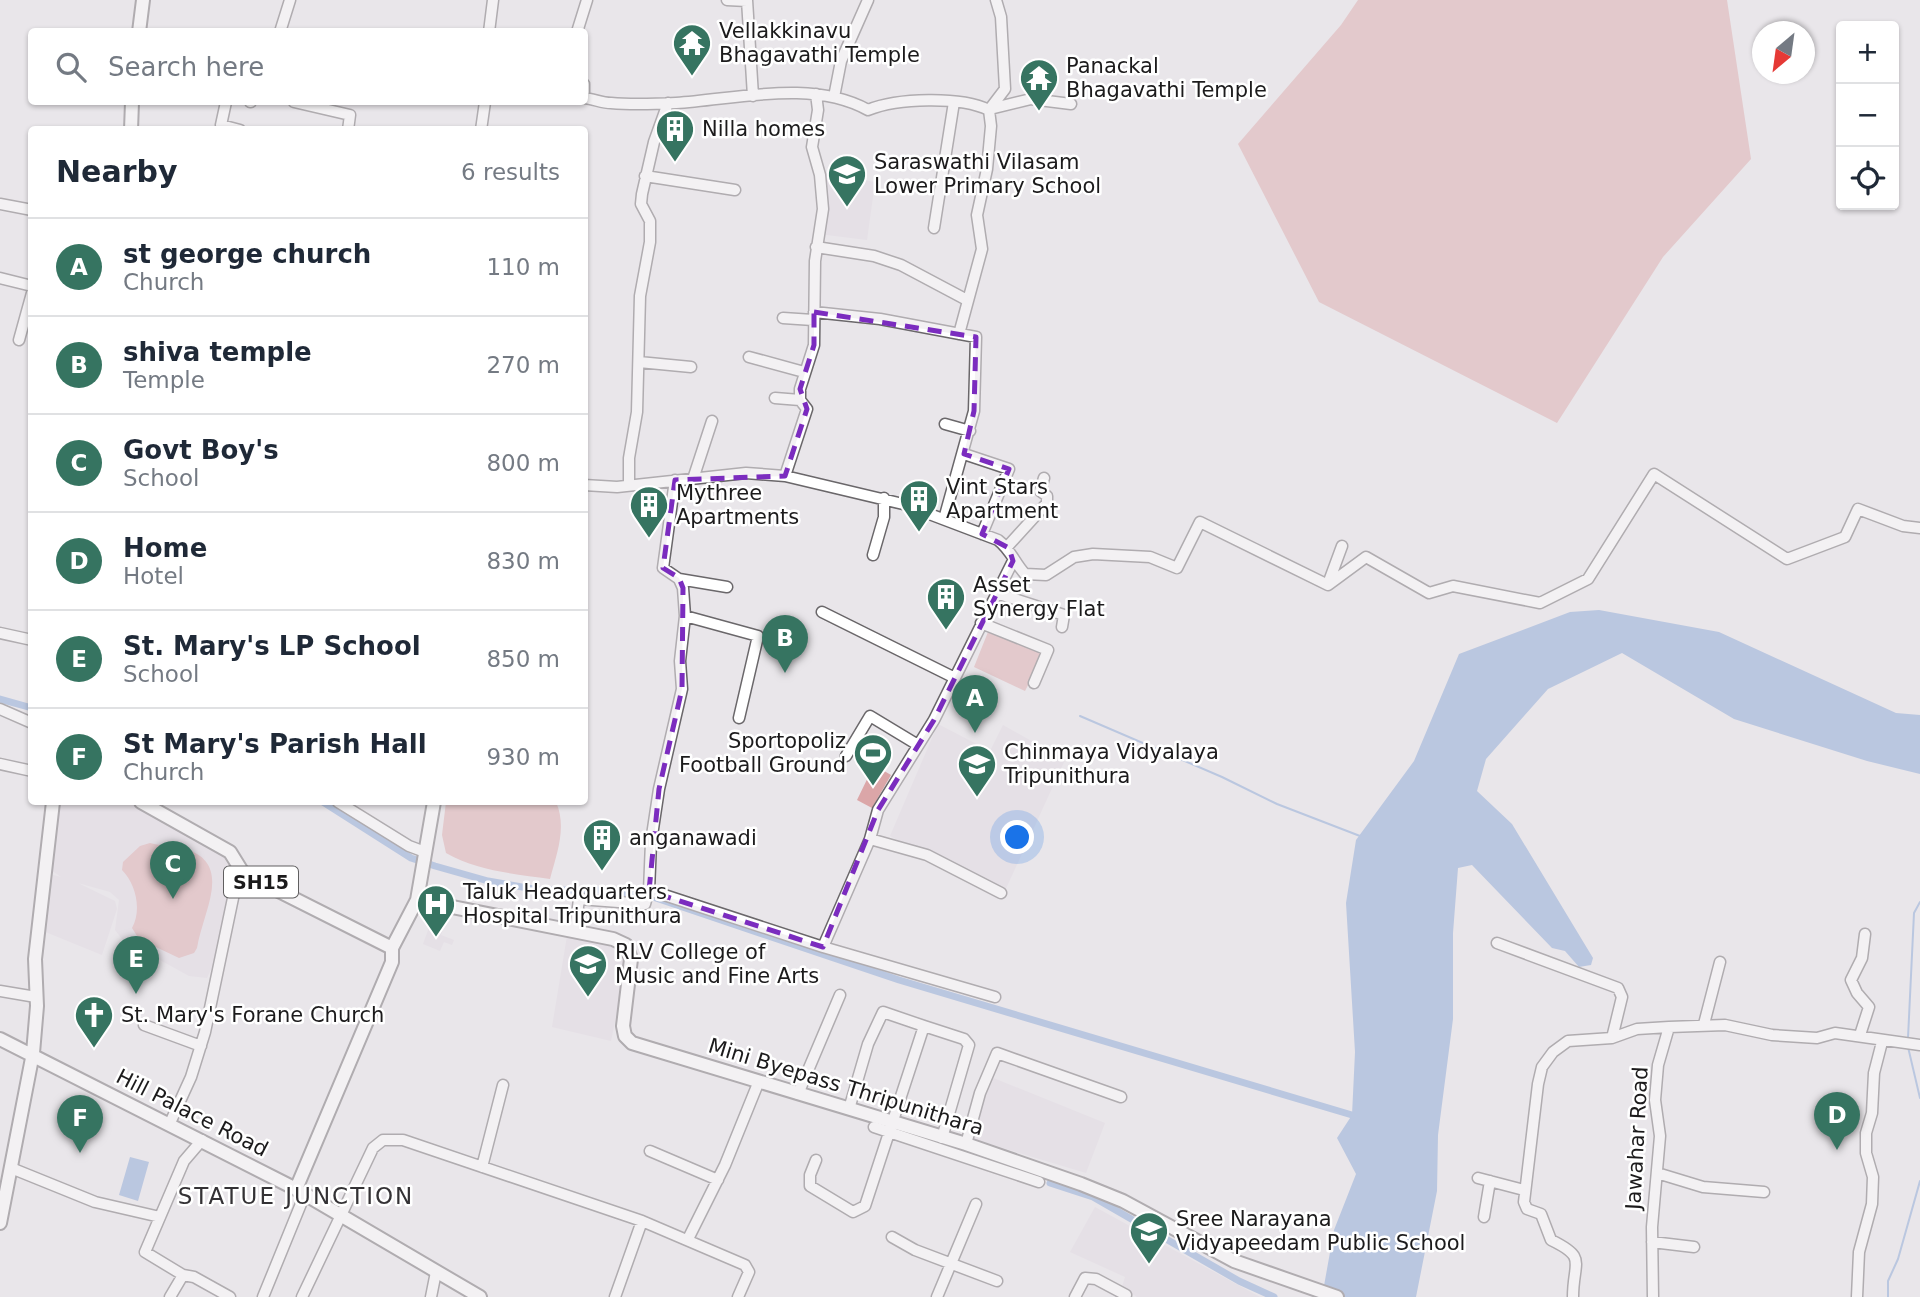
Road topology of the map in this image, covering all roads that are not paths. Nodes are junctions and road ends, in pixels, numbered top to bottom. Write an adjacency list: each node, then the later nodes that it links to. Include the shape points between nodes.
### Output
1 (144, 0): 9 (main road)
2 (290, 0): 10 (street)
3 (493, 0): 11 (street)
4 (587, 0): 12 (street)
5 (727, 0): 8 (street)
6 (867, 0): 15 (street, via 841,61)
7 (996, 0): 24 (street, via 1005,89)
8 (747, 1): 14 (street)
9 (140, 28)
10 (281, 28)
11 (492, 28)
12 (578, 28)
13 (816, 94): 14 (street); 15 (street); 34 (street, via 812,148 823,209)
14 (753, 96): 18 (street)
15 (834, 97): 17 (street, via 868,110 884,103)
16 (588, 99): 18 (street)
17 (954, 102): 24 (street); 33 (street)
18 (668, 103): 29 (street)
19 (1071, 104): 24 (street, via 1031,99)
20 (132, 105): 25 (main road)
21 (225, 105): 26 (street, via 221,125)
22 (306, 105): 27 (street, via 350,116)
23 (485, 105): 28 (street)
24 (989, 110): 37 (street, via 987,169 977,215 982,249)
25 (131, 126)
26 (225, 126)
27 (349, 126)
28 (480, 126)
29 (645, 176): 30 (street); 44 (street, via 641,204 650,221 650,242 640,296)
30 (735, 190)
31 (0, 204): 32 (street)
32 (28, 209)
33 (934, 228)
34 (816, 247): 37 (street, via 892,262); 39 (street)
35 (0, 278): 36 (street)
36 (28, 285)
37 (967, 300): 41 (street)
38 (28, 307): 42 (street)
39 (813, 316): 40 (street); 41 (street, via 880,319); 46 (street, via 814,345)
40 (783, 318)
41 (959, 334): 51 (street, via 975,337)
42 (19, 340)
43 (749, 357): 46 (street)
44 (639, 362): 45 (street); 58 (street)
45 (691, 368)
46 (804, 372): 48 (street)
47 (775, 398): 48 (street)
48 (800, 400): 53 (street, via 807,410)
49 (712, 421): 55 (street)
50 (946, 424): 51 (street)
51 (970, 431): 52 (street)
52 (964, 454): 60 (street); 62 (street, via 1009,470)
53 (785, 476): 55 (street); 59 (street)
54 (1044, 478): 64 (street, via 1040,491 1047,496 1047,503)
55 (693, 479): 56 (street)
56 (675, 481): 58 (street); 67 (street, via 663,568)
57 (588, 486): 58 (street)
58 (629, 486)
59 (884, 499): 60 (street); 65 (street)
60 (944, 519): 62 (street)
61 (1920, 528): 68 (street, via 1858,509 1846,537 1787,559 1654,474 1588,579 1540,603 1452,586 1429,593 1366,558)
62 (982, 534): 64 (street)
63 (1342, 546): 68 (street)
64 (1007, 547): 66 (street)
65 (873, 555)
66 (1013, 561): 68 (street, via 1025,574 1046,575 1074,557 1093,554 1150,557 1177,568 1200,522); 70 (street)
67 (679, 579): 69 (street); 72 (street)
68 (1328, 585)
69 (727, 587)
70 (996, 593): 73 (street); 74 (street, via 1065,615)
71 (822, 612): 77 (street)
72 (685, 616): 80 (street, via 758,636); 94 (street, via 681,701 659,789)
73 (981, 623): 77 (street); 78 (street, via 1048,650)
74 (1062, 627)
75 (0, 632): 76 (street)
76 (28, 639)
77 (955, 678): 82 (street)
78 (1034, 683)
79 (0, 709): 81 (street)
80 (739, 718)
81 (28, 721)
82 (918, 744): 83 (street, via 870,716); 90 (street, via 878,810)
83 (846, 756)
84 (0, 764): 85 (street)
85 (28, 770)
86 (53, 805): 104 (main road, via 35,959)
87 (146, 805): 92 (main road, SH15, via 230,852)
88 (343, 805): 91 (street)
89 (433, 805): 91 (main road)
90 (870, 839): 93 (street, via 928,855); 99 (street)
91 (425, 853): 95 (main road)
92 (243, 873): 100 (main road, SH15); 115 (street, via 237,879)
93 (1001, 893)
94 (648, 894): 96 (street, via 645,904 579,899); 99 (street)
95 (417, 900): 96 (main road, Mini Byepass Thripunithara); 100 (main road)
96 (575, 931): 117 (main road, Mini Byepass Thripunithara, via 613,939 628,948 631,959 623,1022 628,1040)
97 (1866, 934): 110 (street, via 1862,958 1851,980 1869,1007)
98 (1497, 943): 111 (street, via 1618,988 1622,997)
99 (823, 947): 105 (street)
100 (392, 948): 138 (main road, via 392,962)
101 (1720, 962): 106 (street)
102 (0, 991): 104 (street)
103 (840, 995): 119 (street)
104 (36, 997): 116 (main road)
105 (995, 997)
106 (1704, 1024): 109 (street); 110 (street, via 1817,1038 1835,1033)
107 (145, 1025): 115 (street)
108 (924, 1026): 121 (street, via 883,1012 868,1044); 124 (street); 126 (street, via 964,1039 969,1045)
109 (1669, 1027): 111 (street, via 1637,1029); 132 (street, Jawahar Road, via 1658,1065 1655,1100 1660,1136)
110 (1860, 1035): 113 (street)
111 (1612, 1038): 137 (street, via 1568,1041 1558,1046 1542,1067)
112 (0, 1039): 116 (main road, Hill Palace Road)
113 (1882, 1042): 114 (street); 168 (street, via 1866,1133 1872,1204 1859,1252)
114 (1920, 1045)
115 (201, 1046): 122 (street)
116 (33, 1053): 122 (main road, Hill Palace Road); 131 (main road)
117 (759, 1081): 119 (main road, Mini Byepass Thripunithara); 134 (street)
118 (503, 1085): 130 (street)
119 (798, 1094): 121 (main road, Mini Byepass Thripunithara)
120 (1122, 1097): 127 (street, via 997,1053)
121 (849, 1109): 124 (main road, Mini Byepass Thripunithara)
122 (170, 1123): 125 (main road, Hill Palace Road)
123 (874, 1128): 124 (street)
124 (892, 1129): 126 (main road, Mini Byepass Thripunithara); 129 (street, via 865,1206 853,1212 810,1186)
125 (202, 1140): 138 (main road, Hill Palace Road); 142 (street, via 184,1161)
126 (945, 1143): 127 (main road, Mini Byepass Thripunithara); 136 (street)
127 (966, 1144): 165 (main road, Mini Byepass Thripunithara, via 1123,1201 1234,1261)
128 (650, 1151): 134 (street)
129 (816, 1160)
130 (482, 1167): 141 (street, via 403,1140 383,1140 373,1148); 145 (street)
131 (11, 1168): 142 (street, via 95,1202); 144 (main road)
132 (1657, 1173): 139 (street, via 1703,1187); 148 (street, Jawahar Road)
133 (1478, 1178): 135 (street)
134 (718, 1180): 147 (street)
135 (1490, 1181): 137 (street); 143 (street)
136 (1039, 1182)
137 (1524, 1190): 166 (street, via 1527,1209 1541,1214 1551,1240 1572,1250 1576,1258)
138 (300, 1191): 141 (main road, Hill Palace Road); 158 (street)
139 (1764, 1192)
140 (976, 1204): 150 (street)
141 (340, 1214): 151 (main road, Hill Palace Road); 159 (street)
142 (160, 1217): 152 (street, via 145,1252)
143 (1484, 1217)
144 (0, 1221)
145 (642, 1221): 147 (street); 162 (street)
146 (892, 1237): 150 (street)
147 (688, 1239): 163 (street, via 745,1265 749,1272)
148 (1652, 1242): 149 (street); 167 (street, Jawahar Road)
149 (1694, 1247)
150 (950, 1263): 153 (street); 155 (street)
151 (436, 1272): 160 (street); 161 (main road, Hill Palace Road)
152 (183, 1275): 156 (street); 157 (street)
153 (997, 1281)
154 (1126, 1295): 164 (street, via 1085,1278)
155 (941, 1296)
156 (170, 1297)
157 (230, 1297)
158 (263, 1297)
159 (302, 1297)
160 (431, 1297)
161 (480, 1297)
162 (615, 1297)
163 (738, 1297)
164 (1075, 1297)
165 (1337, 1297)
166 (1573, 1297)
167 (1653, 1297)
168 (1857, 1297)

